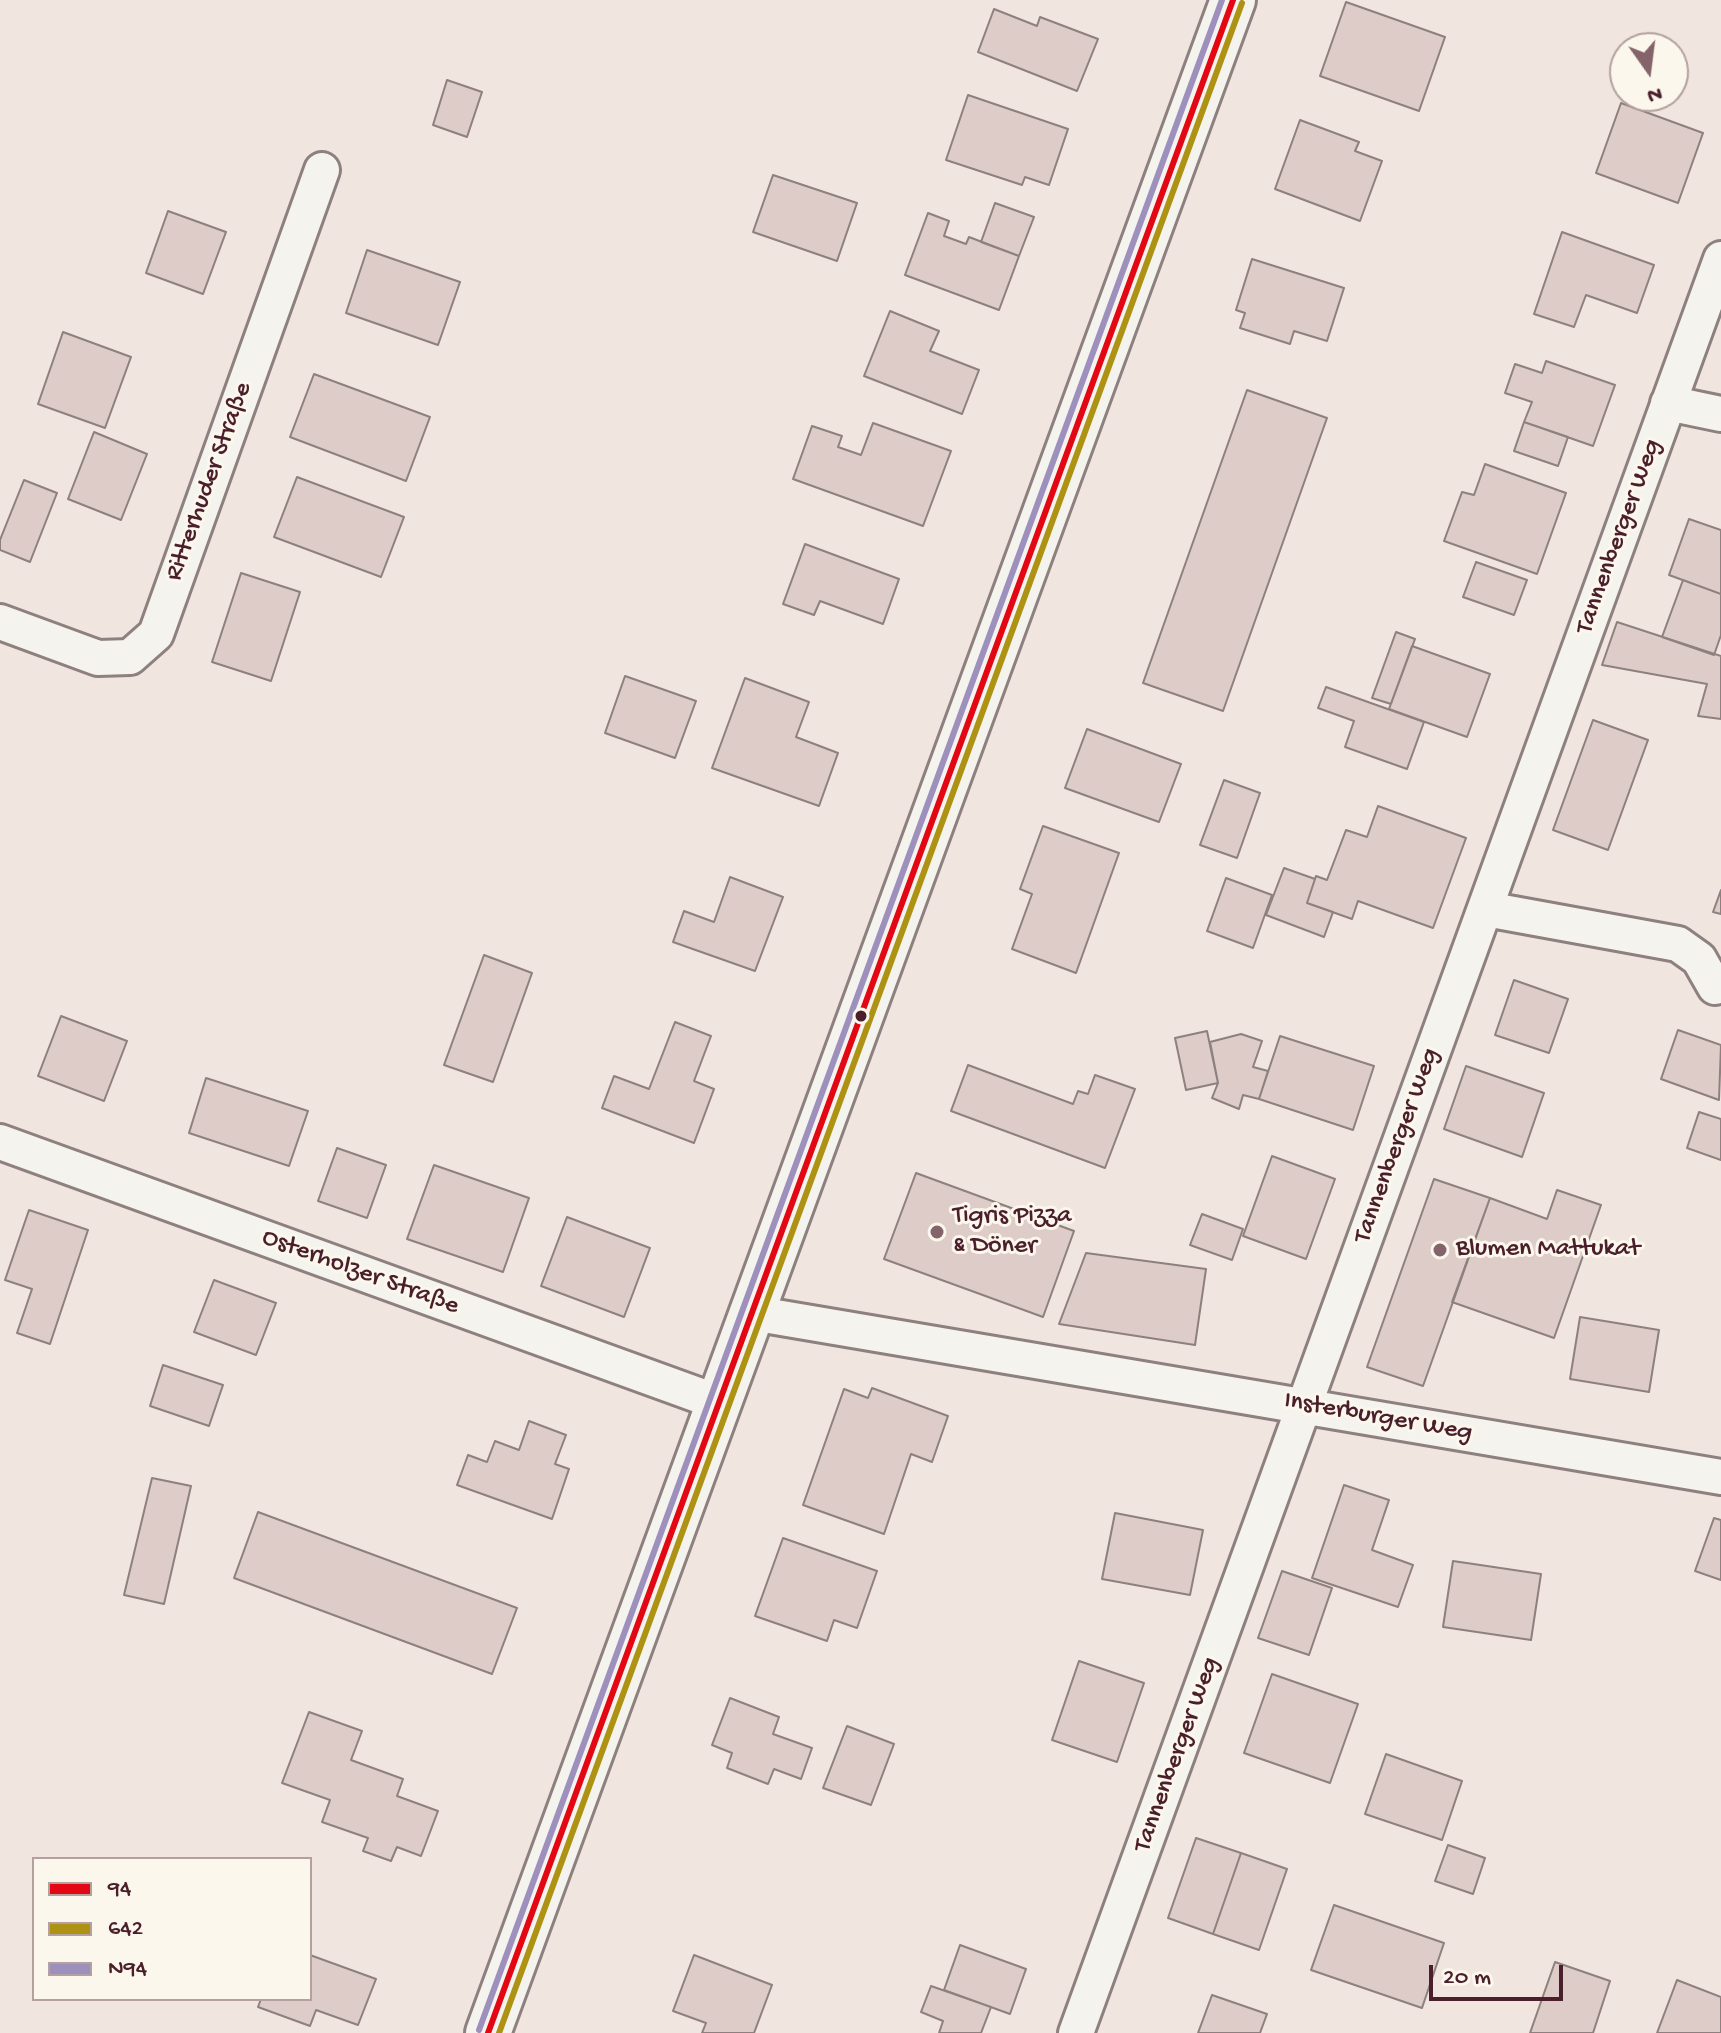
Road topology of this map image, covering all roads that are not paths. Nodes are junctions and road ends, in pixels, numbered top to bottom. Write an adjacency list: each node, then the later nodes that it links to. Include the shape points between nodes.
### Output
1 (1233, 0): 10 (main road)
2 (322, 170): 6 (street, Ritterhuder Straße, via 156,634 130,657 98,658)
3 (1721, 259): 4 (street, Tannenberger Weg)
4 (1668, 403): 5 (street); 7 (street, Tannenberger Weg)
5 (1721, 414)
6 (0, 622)
7 (1486, 909): 8 (street, via 1678,944 1699,959); 12 (street, Tannenberger Weg)
8 (1715, 987)
9 (0, 1142): 11 (street, Osterholzer Straße)
10 (752, 1313): 11 (main road); 12 (street, Insterburger Weg)
11 (720, 1403): 14 (main road)
12 (1302, 1405): 13 (street, Insterburger Weg); 15 (street, Tannenberger Weg)
13 (1721, 1477)
14 (488, 2033)
15 (1076, 2033)

